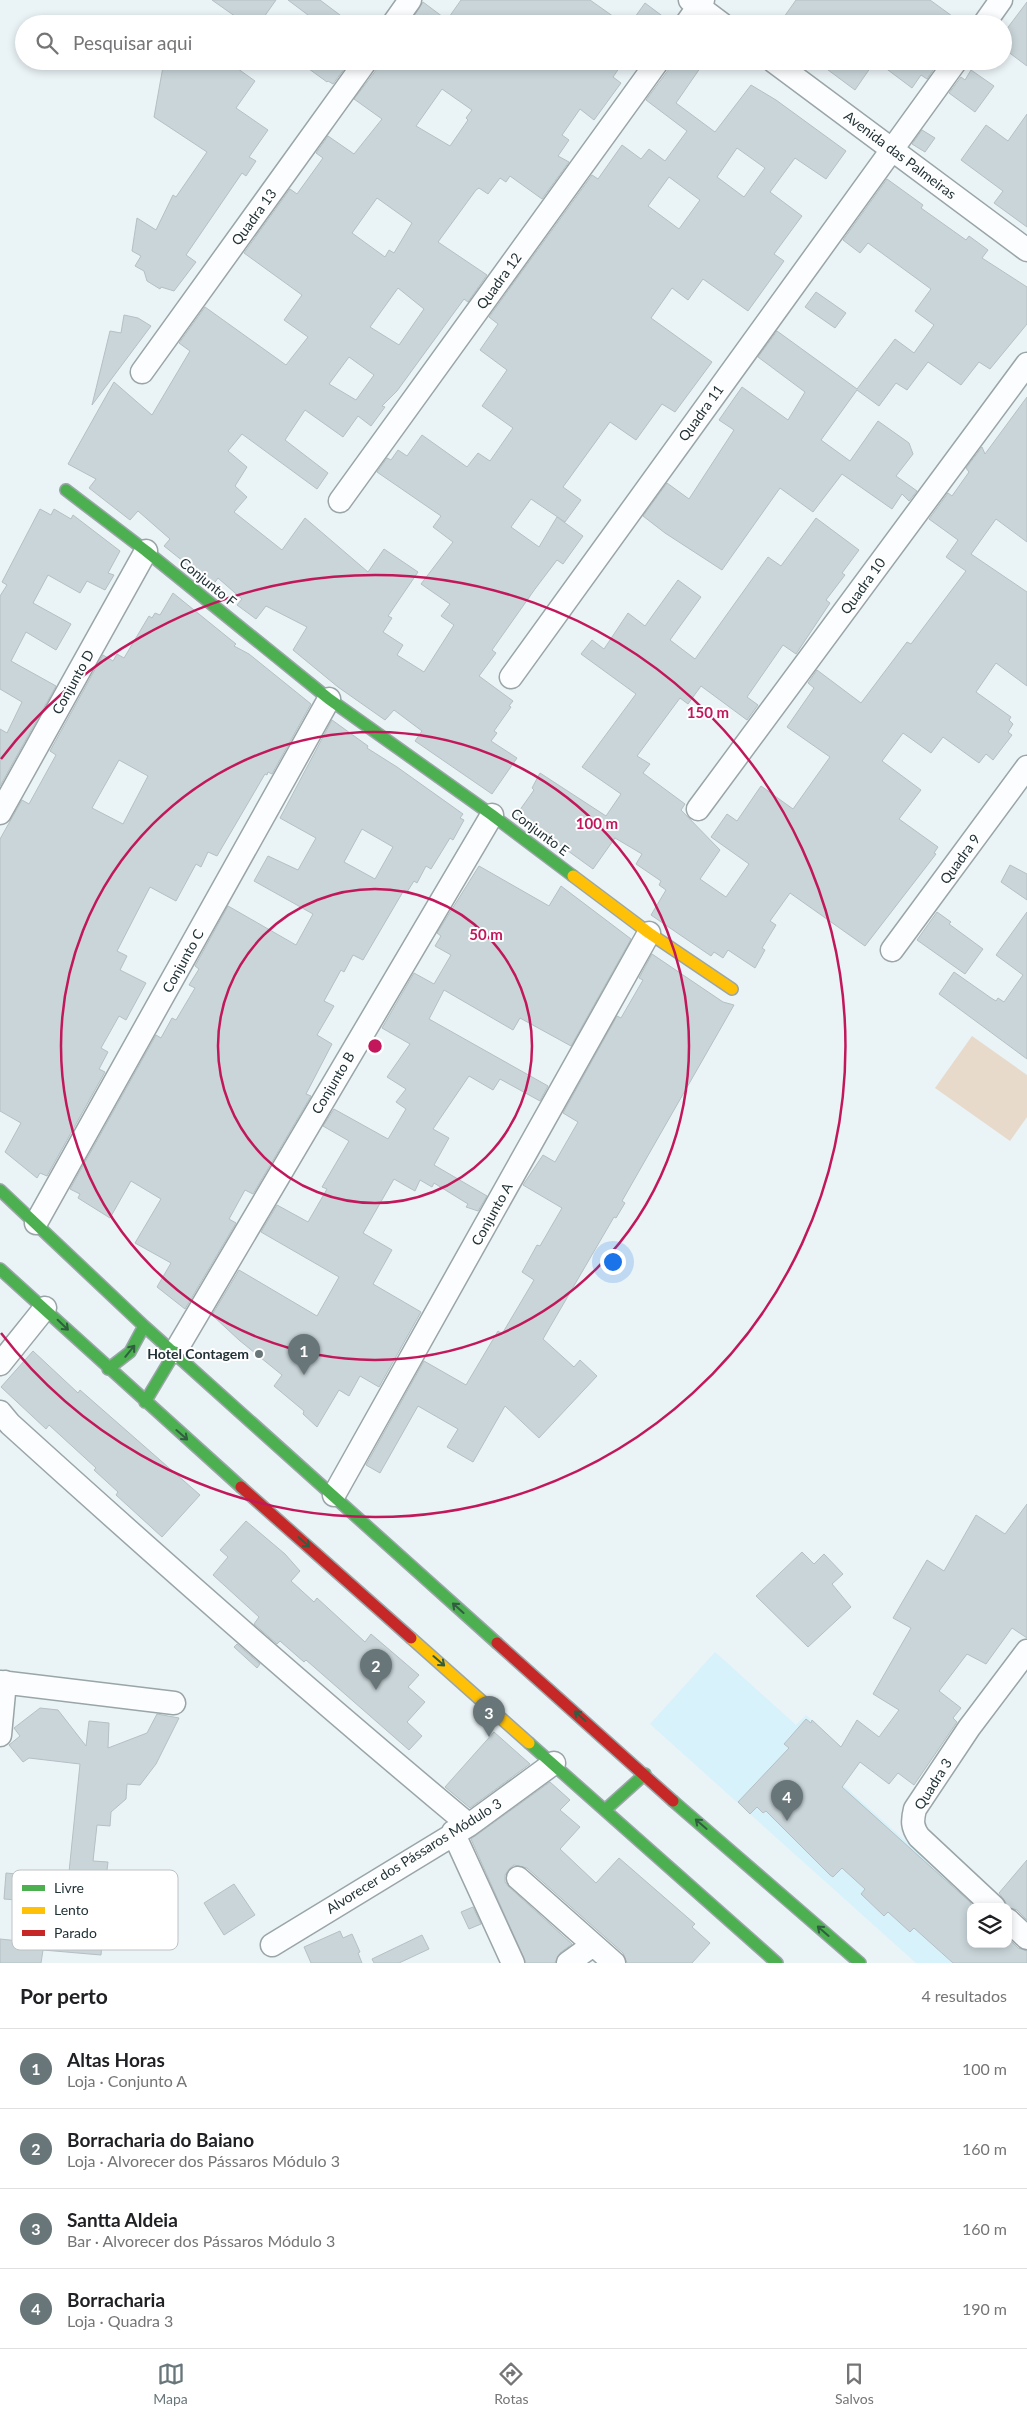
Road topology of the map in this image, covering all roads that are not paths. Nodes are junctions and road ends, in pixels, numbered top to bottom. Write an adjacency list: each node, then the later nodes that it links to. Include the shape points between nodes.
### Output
1 (410, 0): 4 (street)
2 (1001, 0): 6 (street)
3 (694, 7): 5 (street)
4 (399, 15)
5 (707, 15)
6 (990, 15)
7 (360, 70): 14 (street, Quadra 13)
8 (651, 70): 16 (street, Quadra 12)
9 (785, 70): 11 (street, Avenida das Palmeiras)
10 (949, 70): 11 (street, Quadra 11)
11 (891, 149): 12 (street, Avenida das Palmeiras); 18 (street, Quadra 11)
12 (1027, 250)
13 (1027, 364): 21 (street, Quadra 10)
14 (142, 372)
15 (66, 490): 17 (main road, Conjunto F)
16 (340, 501)
17 (146, 551): 19 (main road, Conjunto F); 22 (street, Conjunto D)
18 (511, 677)
19 (329, 699): 23 (main road, Conjunto E); 28 (street, Conjunto C)
20 (1027, 767): 25 (street, Quadra 9)
21 (698, 809)
22 (0, 813)
23 (492, 815): 24 (main road, Conjunto E); 32 (street, Conjunto B)
24 (649, 933): 26 (main road, Conjunto E); 37 (street, Conjunto A)
25 (892, 950)
26 (732, 989)
27 (0, 1190): 28 (main road)
28 (36, 1223): 31 (main road)
29 (0, 1269): 30 (main road)
30 (45, 1308): 33 (street); 34 (main road, one-way to 34)
31 (144, 1326): 32 (main road); 34 (main road, one-way to 31, via 130,1353)
32 (175, 1352): 35 (main road); 37 (main road)
33 (0, 1364)
34 (108, 1369): 35 (main road)
35 (145, 1402): 42 (main road, one-way to 42)
36 (0, 1412): 45 (street, via 118,1522 373,1745)
37 (334, 1495): 43 (main road, one-way to 37)
38 (1027, 1651): 47 (street, Quadra 3, via 969,1728 915,1809 912,1821 919,1836)
39 (3, 1682): 40 (street); 41 (street)
40 (174, 1703)
41 (0, 1735)
42 (554, 1763): 44 (main road); 45 (street, Alvorecer dos Pássaros Módulo 3)
43 (645, 1774): 44 (main road); 56 (main road, one-way to 43)
44 (605, 1810): 52 (main road)
45 (461, 1828): 50 (street, Alvorecer dos Pássaros Módulo 3); 53 (street)
46 (518, 1878): 51 (street)
47 (990, 1903)
48 (1012, 1924): 49 (street)
49 (1027, 1938)
50 (272, 1945)
51 (593, 1945): 54 (street); 55 (street)
52 (770, 1961)
53 (513, 1963)
54 (568, 1963)
55 (614, 1963)
56 (860, 1963)

